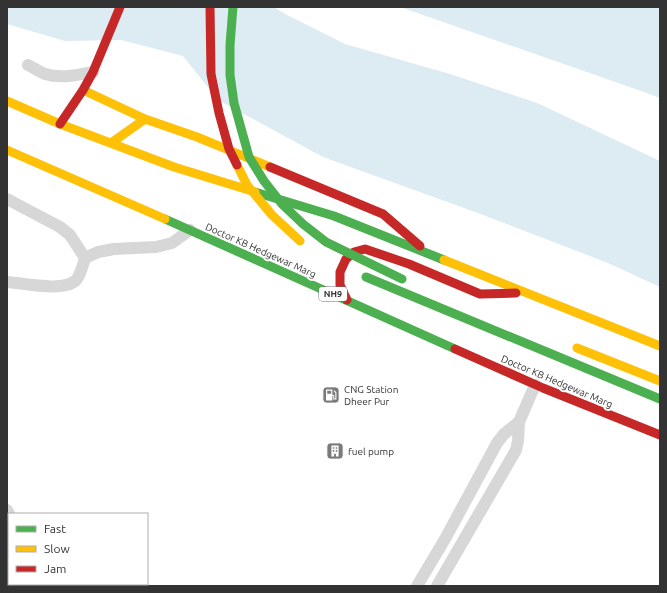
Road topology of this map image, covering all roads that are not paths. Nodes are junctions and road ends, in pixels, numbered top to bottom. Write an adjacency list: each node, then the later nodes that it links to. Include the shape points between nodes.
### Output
1 (120, 7): 5 (main road)
2 (210, 7): 14 (main road, bridge, via 211,74 229,149 247,185 272,215)
3 (233, 7): 19 (main road, bridge, via 230,75 234,103 249,157 264,181 282,204 326,242)
4 (28, 65): 5 (street, via 44,74 64,77)
5 (93, 72): 6 (main road)
6 (83, 90): 8 (main road); 9 (main road)
7 (7, 101): 9 (main road)
8 (145, 119): 10 (main road); 15 (main road, via 196,137 383,214)
9 (60, 124): 10 (main road)
10 (111, 143): 15 (main road, via 174,167 334,216)
11 (7, 150): 13 (main road, Doctor KB Hedgewar Marg / NH9)
12 (7, 199): 16 (street, via 60,227 70,235)
13 (190, 230): 16 (street, via 172,243 156,247 114,249); 21 (main road, Doctor KB Hedgewar Marg / NH9)
14 (307, 245)
15 (432, 256): 20 (main road)
16 (85, 258): 18 (street, via 76,280 66,285 54,287)
17 (333, 260): 26 (main road, via 366,277)
18 (7, 282)
19 (410, 282)
20 (526, 293): 21 (main road, via 480,294 366,249 354,252 340,272 340,285); 23 (main road)
21 (347, 300): 25 (main road, Doctor KB Hedgewar Marg / NH9)
22 (572, 346): 24 (main road)
23 (660, 346)
24 (660, 381)
25 (536, 385): 27 (street); 28 (main road, Doctor KB Hedgewar Marg / NH9)
26 (660, 399)
27 (519, 422): 29 (street, via 504,434 497,444); 30 (street, via 516,450)
28 (660, 435)
29 (417, 586)
30 (437, 586)

